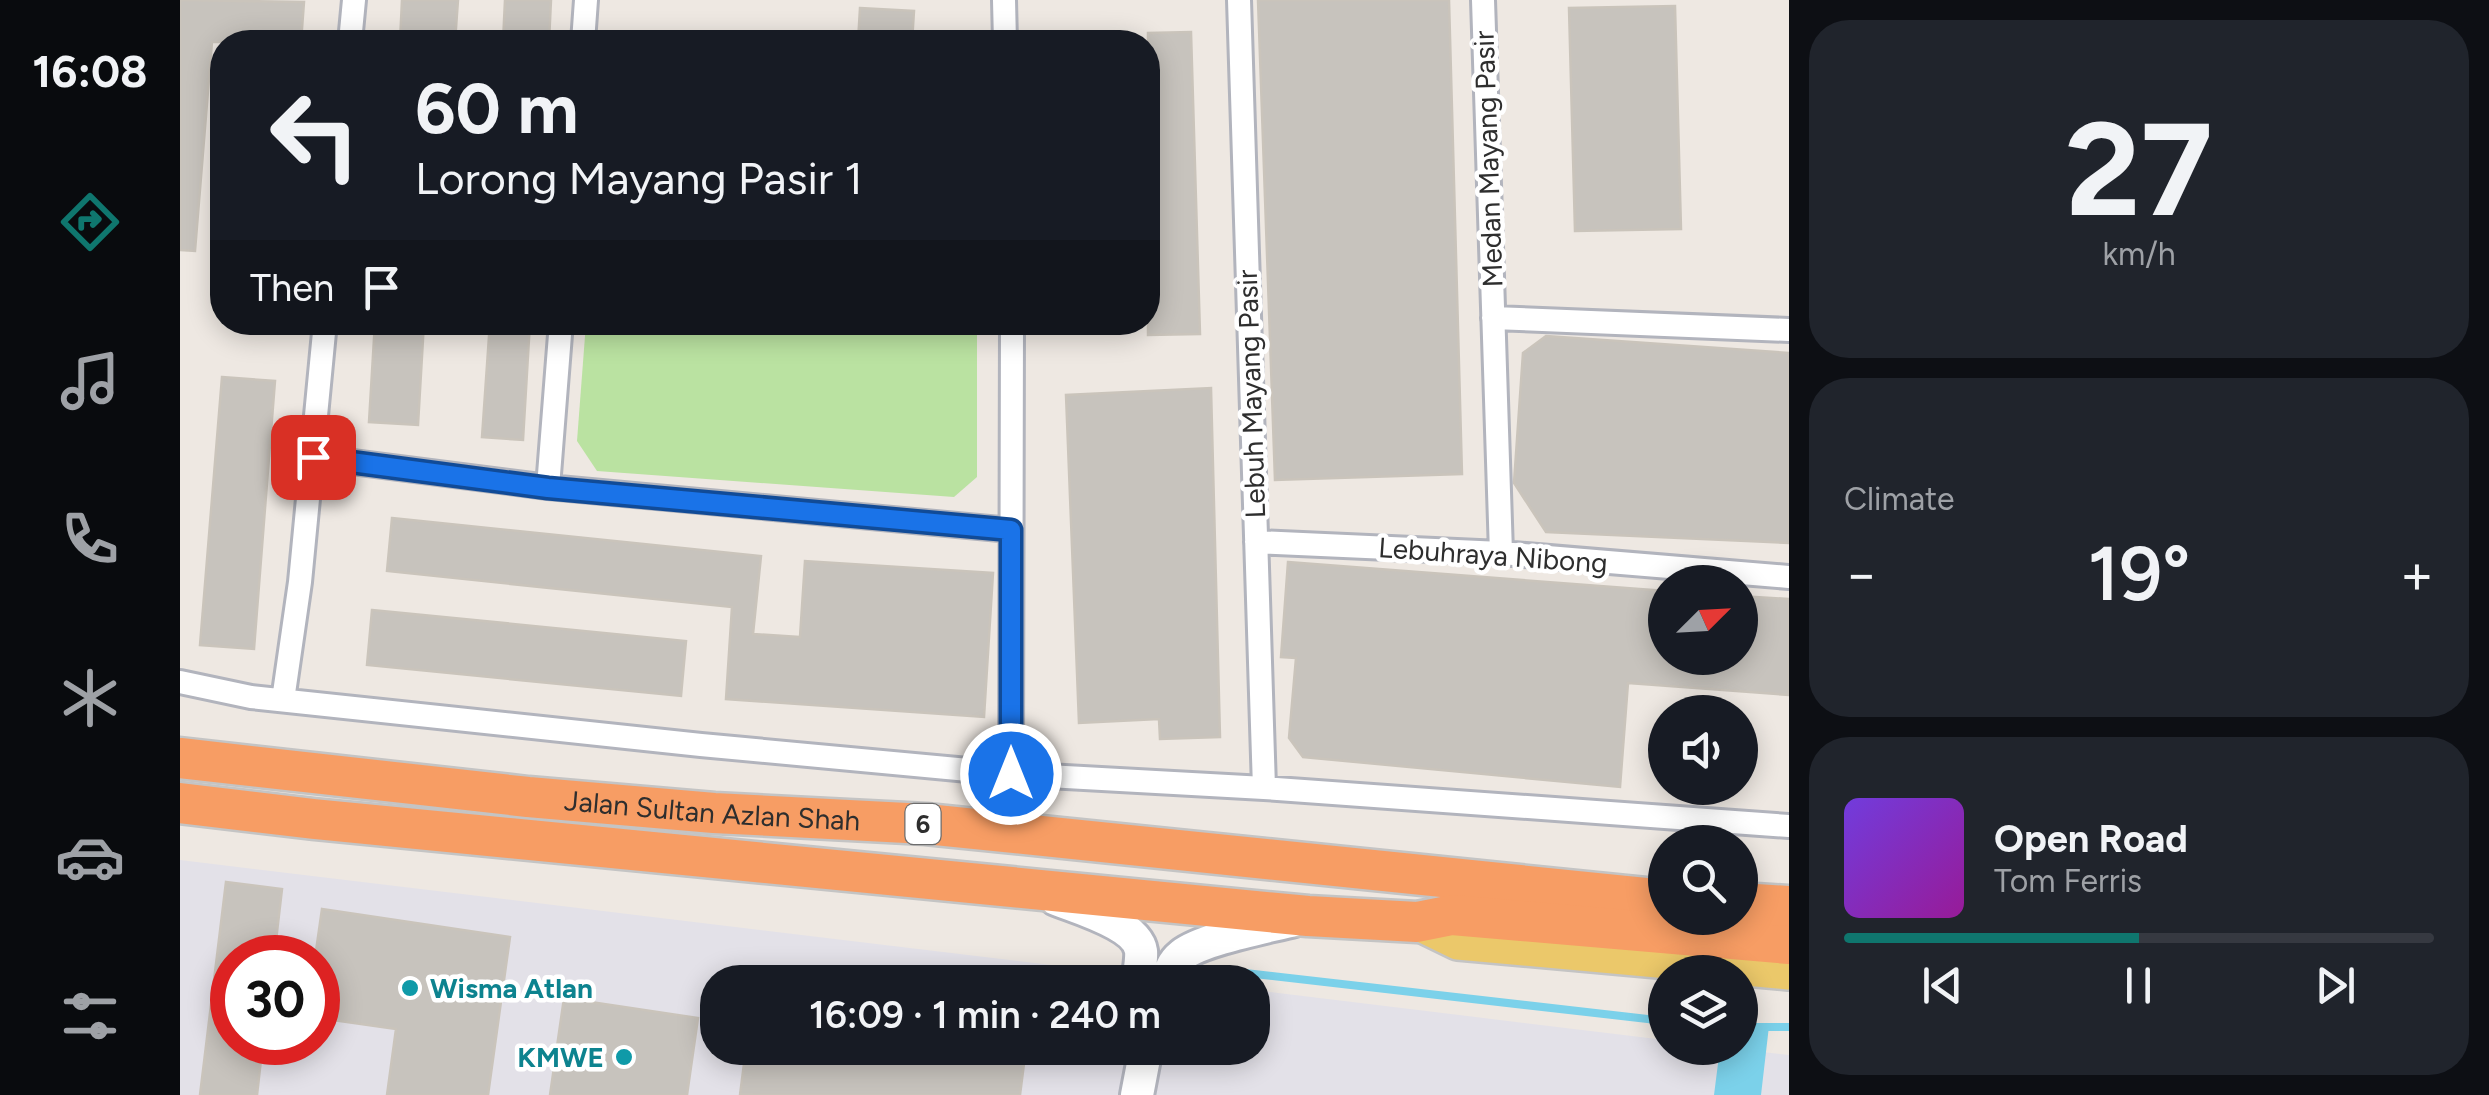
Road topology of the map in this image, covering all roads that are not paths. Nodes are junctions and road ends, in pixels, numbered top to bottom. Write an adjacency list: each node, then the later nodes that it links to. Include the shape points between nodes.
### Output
1 (354, 0): 6 (street)
2 (586, 0): 7 (street)
3 (1004, 0): 8 (street)
4 (1239, 0): 17 (street, Lebuh Mayang Pasir)
5 (1483, 0): 9 (street, Medan Mayang Pasir)
6 (351, 30)
7 (584, 30)
8 (1005, 30)
9 (1493, 318): 10 (street, Medan Mayang Pasir); 18 (street, Medan Mayang Pasir)
10 (1789, 330)
11 (323, 335): 14 (street)
12 (560, 335): 15 (street)
13 (1012, 335): 16 (street)
14 (313, 457): 15 (street); 21 (street)
15 (548, 488): 16 (street)
16 (1011, 530): 23 (street)
17 (1256, 542): 18 (street, Lebuhraya Nibong); 24 (street, Lebuh Mayang Pasir)
18 (1501, 553): 19 (street, Lebuhraya Nibong)
19 (1789, 577)
20 (180, 682): 21 (street)
21 (283, 700): 23 (street)
22 (181, 757): 28 (highway, Jalan Sultan Azlan Shah / 6, via 528,797 926,824)
23 (1011, 774): 24 (street)
24 (1264, 788): 26 (street)
25 (180, 803): 27 (highway, Jalan Sultan Azlan Shah / 6)
26 (1789, 826)
27 (1026, 887): 31 (highway, Jalan Sultan Azlan Shah / 6); 34 (street, via 1121,926 1135,937)
28 (1648, 898)
29 (1758, 905): 30 (highway)
30 (1789, 906)
31 (1308, 916): 32 (highway, Jalan Sultan Azlan Shah / 6); 35 (street, via 1197,946)
32 (1416, 922): 33 (highway, Jalan Sultan Azlan Shah / 6, via 1452,915); 36 (main road, Jalan Sultan Azlan Shah / 6, via 1458,942)
33 (1789, 944)
34 (1140, 965)
35 (1173, 965)
36 (1789, 972)
37 (1142, 1065): 38 (street)
38 (1137, 1095)

